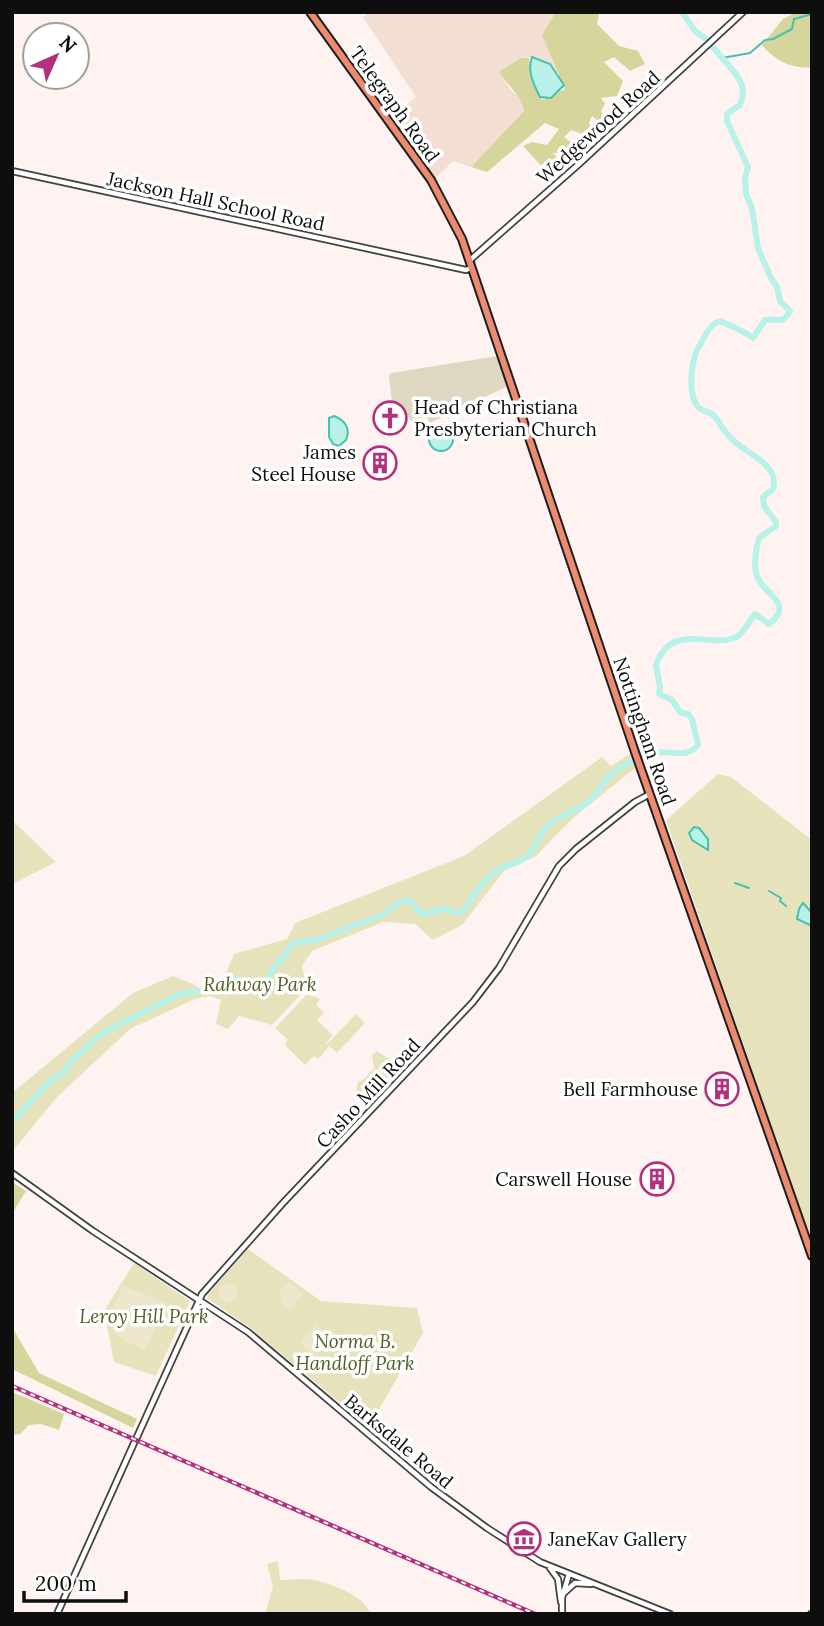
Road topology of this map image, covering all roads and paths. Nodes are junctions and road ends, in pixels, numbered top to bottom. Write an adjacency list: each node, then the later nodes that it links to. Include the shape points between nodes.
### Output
1 (310, 12): 4 (main road, Telegraph Road)
2 (743, 12): 5 (street, Wedgewood Road)
3 (12, 171): 5 (street, Jackson Hall School Road, via 466,270)
4 (452, 216): 5 (main road, Nottingham Road)
5 (471, 264): 6 (main road, Nottingham Road)
6 (650, 794): 8 (main road, Nottingham Road); 9 (street, Casho Mill Road, via 563,862 477,997)
7 (12, 1173): 9 (street, Barksdale Road)
8 (812, 1256)
9 (199, 1300): 10 (street, Casho Mill Road); 12 (street, Barksdale Road, via 254,1336 449,1502)
10 (136, 1437)
11 (134, 1443): 18 (street)
12 (540, 1562): 13 (street, Barksdale Road); 16 (street, via 556,1574)
13 (569, 1574): 14 (street, Barksdale Road); 15 (street)
14 (599, 1585): 15 (street, via 575,1583); 19 (street, Barksdale Road)
15 (563, 1594): 16 (street)
16 (561, 1602): 17 (street)
17 (562, 1613)
18 (57, 1614)
19 (670, 1614)

